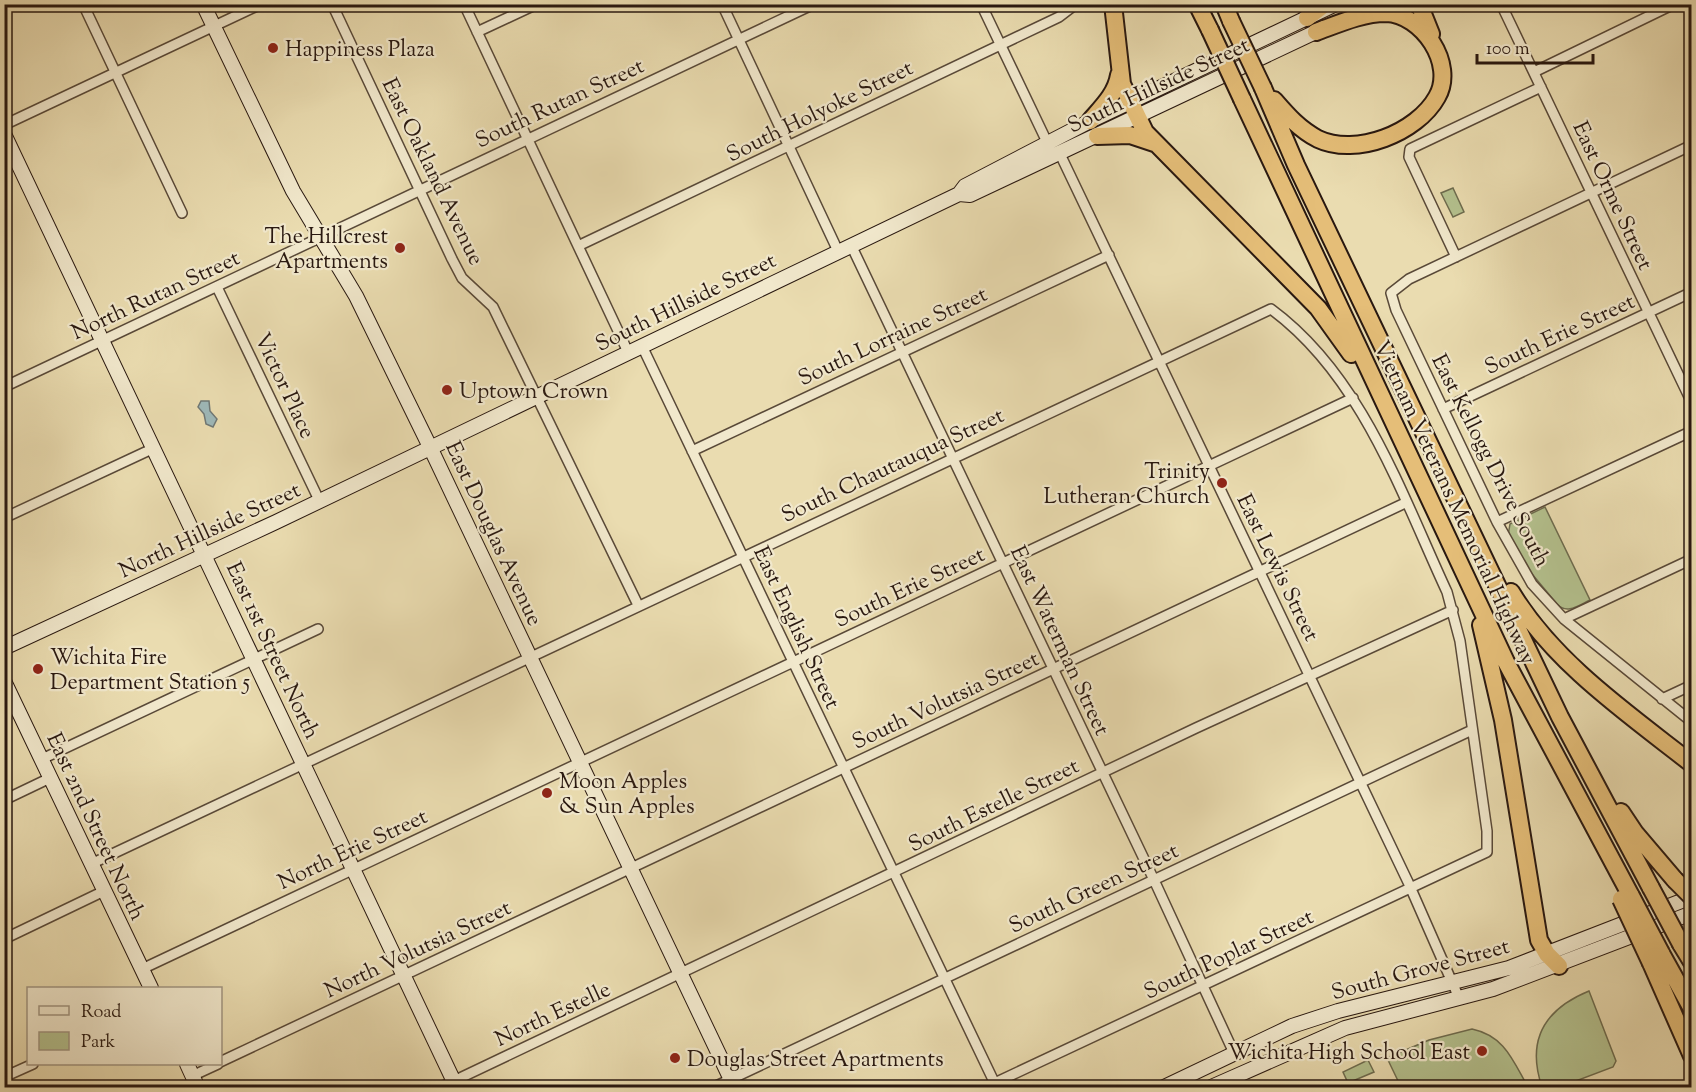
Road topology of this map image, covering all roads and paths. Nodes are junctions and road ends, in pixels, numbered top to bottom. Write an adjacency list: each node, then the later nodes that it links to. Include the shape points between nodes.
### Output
1 (82, 4): 28 (street)
2 (203, 4): 21 (main road, East Douglas Avenue)
3 (261, 4): 21 (street)
4 (332, 4): 42 (street, East Oakland Avenue)
5 (464, 4): 22 (street)
6 (537, 4): 22 (street)
7 (722, 4): 23 (street)
8 (814, 4): 23 (street, South Rutan Street)
9 (981, 4): 24 (street)
10 (1113, 4): 26 (highway)
11 (1197, 4): 65 (highway, Vietnam Veterans Memorial Highway, bridge)
12 (1224, 4): 29 (highway, Vietnam Veterans Memorial Highway, bridge)
13 (1326, 4): 20 (highway)
14 (1336, 4): 20 (main road, South Hillside Street)
15 (1374, 4): 20 (main road, South Hillside Street)
16 (1419, 4): 25 (highway)
17 (1501, 4): 27 (street, East Orme Street)
18 (1674, 4): 27 (street)
19 (1076, 6): 24 (street, South Holyoke Street)
20 (1312, 25): 25 (highway, via 1387,13 1403,16 1417,25); 31 (main road, South Hillside Street)
21 (214, 27): 28 (street); 46 (main road, East Douglas Avenue, via 293,191)
22 (477, 32): 36 (street)
23 (739, 39): 36 (street, South Rutan Street); 40 (street)
24 (1001, 45): 37 (street); 40 (street, South Holyoke Street)
25 (1437, 51): 29 (highway, via 1443,72 1438,95 1425,114 1406,128 1374,141 1346,146 1319,140 1294,124)
26 (1120, 71): 31 (highway, via 1124,93); 32 (highway, via 1118,85)
27 (1534, 72): 30 (street, East Orme Street)
28 (115, 73): 33 (street); 45 (street)
29 (1263, 87): 76 (highway, Vietnam Veterans Memorial Highway, via 1296,165)
30 (1541, 87): 43 (street, East Orme Street); 51 (street, via 1410,150 1409,157)
31 (1135, 109): 32 (main road, South Hillside Street); 35 (main road, South Hillside Street); 38 (highway)
32 (1090, 121): 37 (main road, South Hillside Street)
33 (4, 125)
34 (4, 134): 55 (main road, East 1st Street North)
35 (1097, 136): 38 (highway, via 1130,135); 41 (main road, South Hillside Street)
36 (528, 139): 42 (street, South Rutan Street); 48 (street)
37 (1047, 142): 44 (main road, South Hillside Street, via 965,186)
38 (1157, 145): 65 (highway, via 1318,308)
39 (1692, 145): 43 (street)
40 (789, 147): 48 (street, South Holyoke Street); 49 (street)
41 (1060, 154): 44 (main road, South Hillside Street, via 970,195); 50 (street, East Lewis Street)
42 (420, 189): 46 (street, South Rutan Street); 61 (street, East Oakland Avenue, via 462,278 493,307)
43 (1591, 192): 51 (street); 54 (street, East Orme Street)
44 (959, 194): 47 (main road, South Hillside Street)
45 (182, 213)
46 (321, 237): 52 (street, North Rutan Street); 67 (main road, East Douglas Avenue, via 356,296)
47 (851, 244): 49 (main road, South Hillside Street); 58 (street, East Waterman Street)
48 (578, 246): 57 (street)
49 (838, 251): 56 (main road, South Hillside Street)
50 (1109, 255): 58 (street, South Lorraine Street); 59 (street, East Lewis Street)
51 (1456, 256): 64 (street, East Kellogg Drive South, via 1409,279 1391,293)
52 (217, 287): 55 (street, North Rutan Street); 72 (street, Victor Place)
53 (1692, 292): 54 (street, South Erie Street)
54 (1648, 312): 63 (street, East Orme Street); 64 (street, South Erie Street)
55 (103, 341): 60 (street, North Rutan Street); 68 (main road, East 1st Street North)
56 (642, 346): 57 (main road, South Hillside Street); 69 (street, East English Street)
57 (628, 352): 61 (main road, South Hillside Street)
58 (901, 352): 69 (street, South Lorraine Street); 70 (street, East Waterman Street)
59 (1159, 361): 62 (street, South Chautauqua Street, via 1271,309 1290,324); 70 (street, South Chautauqua Street); 71 (street, East Lewis Street)
60 (4, 387)
61 (536, 396): 67 (main road, South Hillside Street); 83 (street, East Oakland Avenue)
62 (1353, 398): 71 (street, South Erie Street); 73 (street)
63 (1692, 403)
64 (1443, 410): 75 (street, East Kellogg Drive South)
65 (1390, 417): 81 (highway, Vietnam Veterans Memorial Highway)
66 (1692, 431): 75 (street)
67 (430, 447): 72 (main road, North Hillside Street); 88 (main road, East Douglas Avenue)
68 (154, 448): 74 (street); 77 (main road, East 1st Street North)
69 (692, 451): 78 (street, East English Street)
70 (952, 457): 78 (street, South Chautauqua Street); 80 (street, East Waterman Street)
71 (1209, 465): 80 (street, South Erie Street); 82 (street, East Lewis Street)
72 (319, 500): 77 (main road, North Hillside Street)
73 (1405, 503): 82 (street, South Volutsia Street); 84 (street)
74 (4, 518)
75 (1497, 522): 85 (street, East Kellogg Drive South, via 1523,571)
76 (1469, 527): 96 (highway, Vietnam Veterans Memorial Highway); 102 (highway, via 1521,609 1551,645)
77 (205, 555): 87 (main road, North Hillside Street); 89 (main road, East 1st Street North)
78 (742, 556): 83 (street, South Chautauqua Street); 90 (street, East English Street)
79 (1692, 559): 85 (street)
80 (1003, 563): 90 (street, South Erie Street); 91 (street, East Waterman Street)
81 (1460, 565): 118 (highway, via 1482,628 1503,720); 119 (highway, Vietnam Veterans Memorial Highway, bridge)
82 (1260, 572): 91 (street, South Volutsia Street); 92 (street, East Lewis Street)
83 (638, 605): 88 (street, South Chautauqua Street)
84 (1453, 610): 92 (street, South Estelle Street); 98 (street)
85 (1564, 619): 95 (street, East Kellogg Drive South)
86 (318, 629): 89 (street)
87 (4, 648)
88 (530, 656): 100 (street, South Chautauqua Street); 101 (main road, East Douglas Avenue)
89 (254, 658): 99 (street); 100 (main road, East 1st Street North)
90 (793, 662): 101 (street, South Erie Street); 103 (street, East English Street)
91 (1053, 670): 103 (street, South Volutsia Street); 104 (street, East Waterman Street)
92 (1310, 676): 104 (street, South Estelle Street); 106 (street, East Lewis Street)
93 (4, 681): 99 (main road, East 2nd Street North)
94 (1692, 685): 95 (street)
95 (1662, 699): 97 (street, East Kellogg Drive South)
96 (1560, 717): 115 (highway, bridge, via 1635,833); 120 (highway, Vietnam Veterans Memorial Highway, bridge)
97 (1692, 722)
98 (1472, 730): 106 (street, South Green Street); 113 (street, South Poplar Street, via 1487,852)
99 (42, 759): 105 (main road, East 2nd Street North)
100 (304, 763): 108 (street, South Chautauqua Street); 109 (main road, East 1st Street North)
101 (580, 764): 109 (street, North Erie Street); 110 (main road, East Douglas Avenue)
102 (1692, 764)
103 (844, 768): 110 (street, South Volutsia Street); 111 (street, East English Street)
104 (1102, 773): 111 (street, South Estelle Street); 112 (street, East Waterman Street)
105 (50, 778): 107 (street); 108 (main road, East 2nd Street North)
106 (1360, 782): 112 (street, South Green Street); 113 (street, East Lewis Street)
107 (4, 800)
108 (92, 864): 114 (main road, East 2nd Street North)
109 (354, 868): 122 (street, North Erie Street); 124 (main road, East 1st Street North)
110 (631, 869): 123 (main road, East Douglas Avenue); 124 (street, North Volutsia Street)
111 (894, 873): 123 (street, South Estelle Street); 125 (street, East English Street)
112 (1154, 879): 125 (street, South Green Street); 127 (street, East Waterman Street)
113 (1411, 888): 126 (street, East Lewis Street); 127 (street, South Poplar Street)
114 (104, 891): 117 (street); 122 (main road, East 2nd Street North)
115 (1692, 897): 118 (main road, South Grove Street)
116 (1692, 913): 121 (main road, South Grove Street)
117 (4, 939)
118 (1539, 951): 121 (highway); 126 (main road, South Grove Street)
119 (1656, 958): 130 (highway); 132 (highway)
120 (1692, 962)
121 (1559, 966): 129 (main road, South Grove Street)
122 (142, 969): 128 (main road, East 2nd Street North)
123 (681, 974): 138 (main road, East Douglas Avenue); 139 (street, North Estelle)
124 (404, 975): 133 (street, North Volutsia Street); 139 (main road, East 1st Street North)
125 (945, 979): 138 (street, South Green Street); 140 (street, East English Street)
126 (1453, 983): 129 (street, East Lewis Street); 131 (main road, South Grove Street, via 1322,1016)
127 (1203, 986): 131 (street, East Waterman Street); 140 (street, South Poplar Street)
128 (151, 987)
129 (1459, 998): 145 (main road, South Grove Street, via 1345,1028)
130 (1692, 1009)
131 (1234, 1053): 144 (main road, South Grove Street)
132 (1692, 1056)
133 (222, 1062)
134 (31, 1065): 137 (street)
135 (215, 1065): 136 (street, North Volutsia Street)
136 (192, 1076)
137 (4, 1077)
138 (733, 1083): 142 (street, South Green Street)
139 (456, 1084): 141 (street, North Estelle)
140 (996, 1085): 143 (street, South Poplar Street)
141 (439, 1088)
142 (712, 1088)
143 (984, 1088)
144 (1162, 1088)
145 (1209, 1088)

